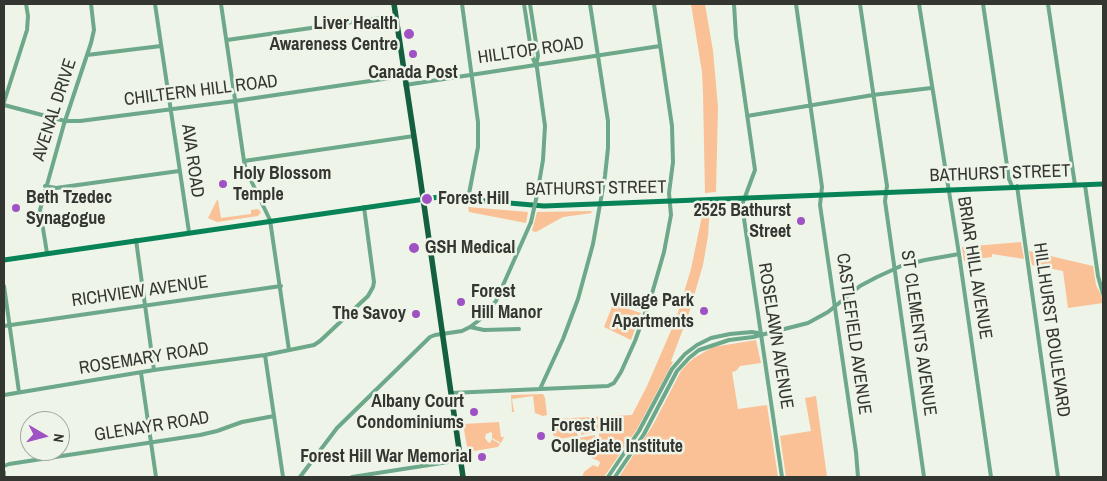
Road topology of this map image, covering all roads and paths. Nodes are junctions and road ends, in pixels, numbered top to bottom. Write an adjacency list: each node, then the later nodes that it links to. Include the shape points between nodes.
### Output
1 (26, 4): 30 (street, via 26,30)
2 (92, 4): 21 (street, AVENAL DRIVE, via 94,30)
3 (155, 4): 19 (street, AVA ROAD)
4 (221, 4): 18 (street)
5 (394, 4): 17 (main road)
6 (462, 4): 24 (street)
7 (590, 4): 22 (street)
8 (654, 4): 20 (street)
9 (734, 4): 33 (street)
10 (796, 4): 31 (street, CASTLEFIELD AVENUE)
11 (860, 4): 28 (street, ST CLEMENTS AVENUE)
12 (919, 4): 27 (street, BRIAR HILL AVENUE)
13 (984, 4): 42 (street, HILLHURST BOULEVARD, via 1009,179)
14 (1048, 4): 39 (street)
15 (524, 5): 16 (street); 23 (street)
16 (530, 5): 23 (street, via 538,56)
17 (395, 16): 18 (street); 25 (main road)
18 (226, 40): 29 (street)
19 (161, 46): 21 (street); 32 (street, AVA ROAD)
20 (660, 46): 22 (street, HILLTOP ROAD); 49 (street, via 673,140)
21 (87, 55): 34 (street, AVENAL DRIVE)
22 (598, 56): 23 (street, HILLTOP ROAD); 50 (street, via 608,121)
23 (536, 64): 24 (street, HILLTOP ROAD); 66 (street, bridge, via 545,126 537,195 530,222 496,301)
24 (472, 74): 26 (street, HILLTOP ROAD); 48 (street, via 478,138)
25 (404, 76): 26 (main road); 29 (street, CHILTERN HILL ROAD)
26 (405, 84): 35 (main road)
27 (932, 88): 28 (street); 43 (street, BRIAR HILL AVENUE)
28 (873, 95): 31 (street); 44 (street, ST CLEMENTS AVENUE)
29 (235, 100): 32 (street, CHILTERN HILL ROAD); 36 (street)
30 (4, 104): 34 (street, CHILTERN HILL ROAD)
31 (811, 105): 33 (street); 45 (street, CASTLEFIELD AVENUE, via 822,187)
32 (171, 108): 34 (street, CHILTERN HILL ROAD); 37 (street, AVA ROAD)
33 (748, 116): 47 (street, via 755,170)
34 (65, 121): 41 (street, AVENAL DRIVE)
35 (414, 136): 36 (street); 46 (main road)
36 (244, 160): 52 (street)
37 (179, 171): 41 (street, via 56,188); 53 (street, AVA ROAD)
38 (1103, 184): 40 (main road, BATHURST STREET)
39 (1075, 185): 40 (main road, BATHURST STREET); 42 (main road, BATHURST STREET)
40 (1085, 185): 61 (street)
41 (45, 186): 55 (street, AVENAL DRIVE, via 40,210)
42 (1014, 186): 43 (main road, BATHURST STREET); 97 (street, HILLHURST BOULEVARD)
43 (948, 189): 44 (main road, BATHURST STREET); 56 (street, BRIAR HILL AVENUE)
44 (886, 192): 45 (main road, BATHURST STREET); 58 (street, ST CLEMENTS AVENUE)
45 (820, 196): 47 (main road, BATHURST STREET); 63 (street, CASTLEFIELD AVENUE)
46 (423, 198): 48 (main road, BATHURST STREET); 51 (main road, BATHURST STREET); 68 (main road)
47 (743, 198): 49 (main road, BATHURST STREET); 69 (street, ROSELAWN AVENUE)
48 (468, 199): 50 (main road, BATHURST STREET, via 528,206)
49 (670, 201): 50 (main road, BATHURST STREET); 74 (street, via 671,214 657,279 617,380 608,386)
50 (600, 204): 74 (street, via 578,299)
51 (364, 207): 52 (main road, BATHURST STREET); 70 (street, ROSEMARY ROAD, via 374,282 372,291 320,341)
52 (270, 220): 53 (main road, BATHURST STREET); 60 (street)
53 (189, 232): 54 (main road, BATHURST STREET)
54 (136, 240): 55 (main road, BATHURST STREET); 62 (street)
55 (47, 253): 57 (main road, BATHURST STREET)
56 (958, 254): 58 (street); 96 (street, BRIAR HILL AVENUE)
57 (4, 260)
58 (895, 269): 63 (street, via 868,281); 95 (street, ST CLEMENTS AVENUE)
59 (4, 286): 64 (street)
60 (281, 286): 62 (street, RICHVIEW AVENUE); 70 (street)
61 (1103, 294)
62 (146, 306): 64 (street, RICHVIEW AVENUE); 72 (street)
63 (835, 306): 69 (street, via 808,323); 94 (street, CASTLEFIELD AVENUE)
64 (10, 325): 65 (street, RICHVIEW AVENUE); 75 (street)
65 (4, 326)
66 (470, 327): 67 (street); 68 (street)
67 (519, 329)
68 (443, 334): 76 (main road); 88 (street, via 430,337 350,414)
69 (760, 334): 79 (street, via 730,334 697,345 672,369); 80 (street, via 713,345 689,358 677,371); 93 (street, ROSELAWN AVENUE)
70 (290, 350): 71 (street, ROSEMARY ROAD)
71 (265, 354): 72 (street, ROSEMARY ROAD); 78 (street)
72 (154, 370): 73 (street, ROSEMARY ROAD)
73 (141, 373): 75 (street, ROSEMARY ROAD); 81 (street)
74 (540, 389): 76 (street)
75 (19, 392): 77 (street, ROSEMARY ROAD)
76 (451, 394): 82 (main road)
77 (4, 395)
78 (274, 416): 81 (street, GLENAYR ROAD, via 242,422 217,432); 87 (street)
79 (639, 430): 80 (street); 91 (street)
80 (644, 434): 92 (street)
81 (151, 442): 83 (street, GLENAYR ROAD); 86 (street)
82 (461, 460): 89 (street); 90 (main road)
83 (4, 466)
84 (4, 472): 85 (street)
85 (4, 477)
86 (156, 477)
87 (283, 477)
88 (300, 477)
89 (355, 477)
90 (463, 477)
91 (608, 477)
92 (615, 477)
93 (782, 477)
94 (858, 477)
95 (924, 477)
96 (990, 477)
97 (1058, 477)

